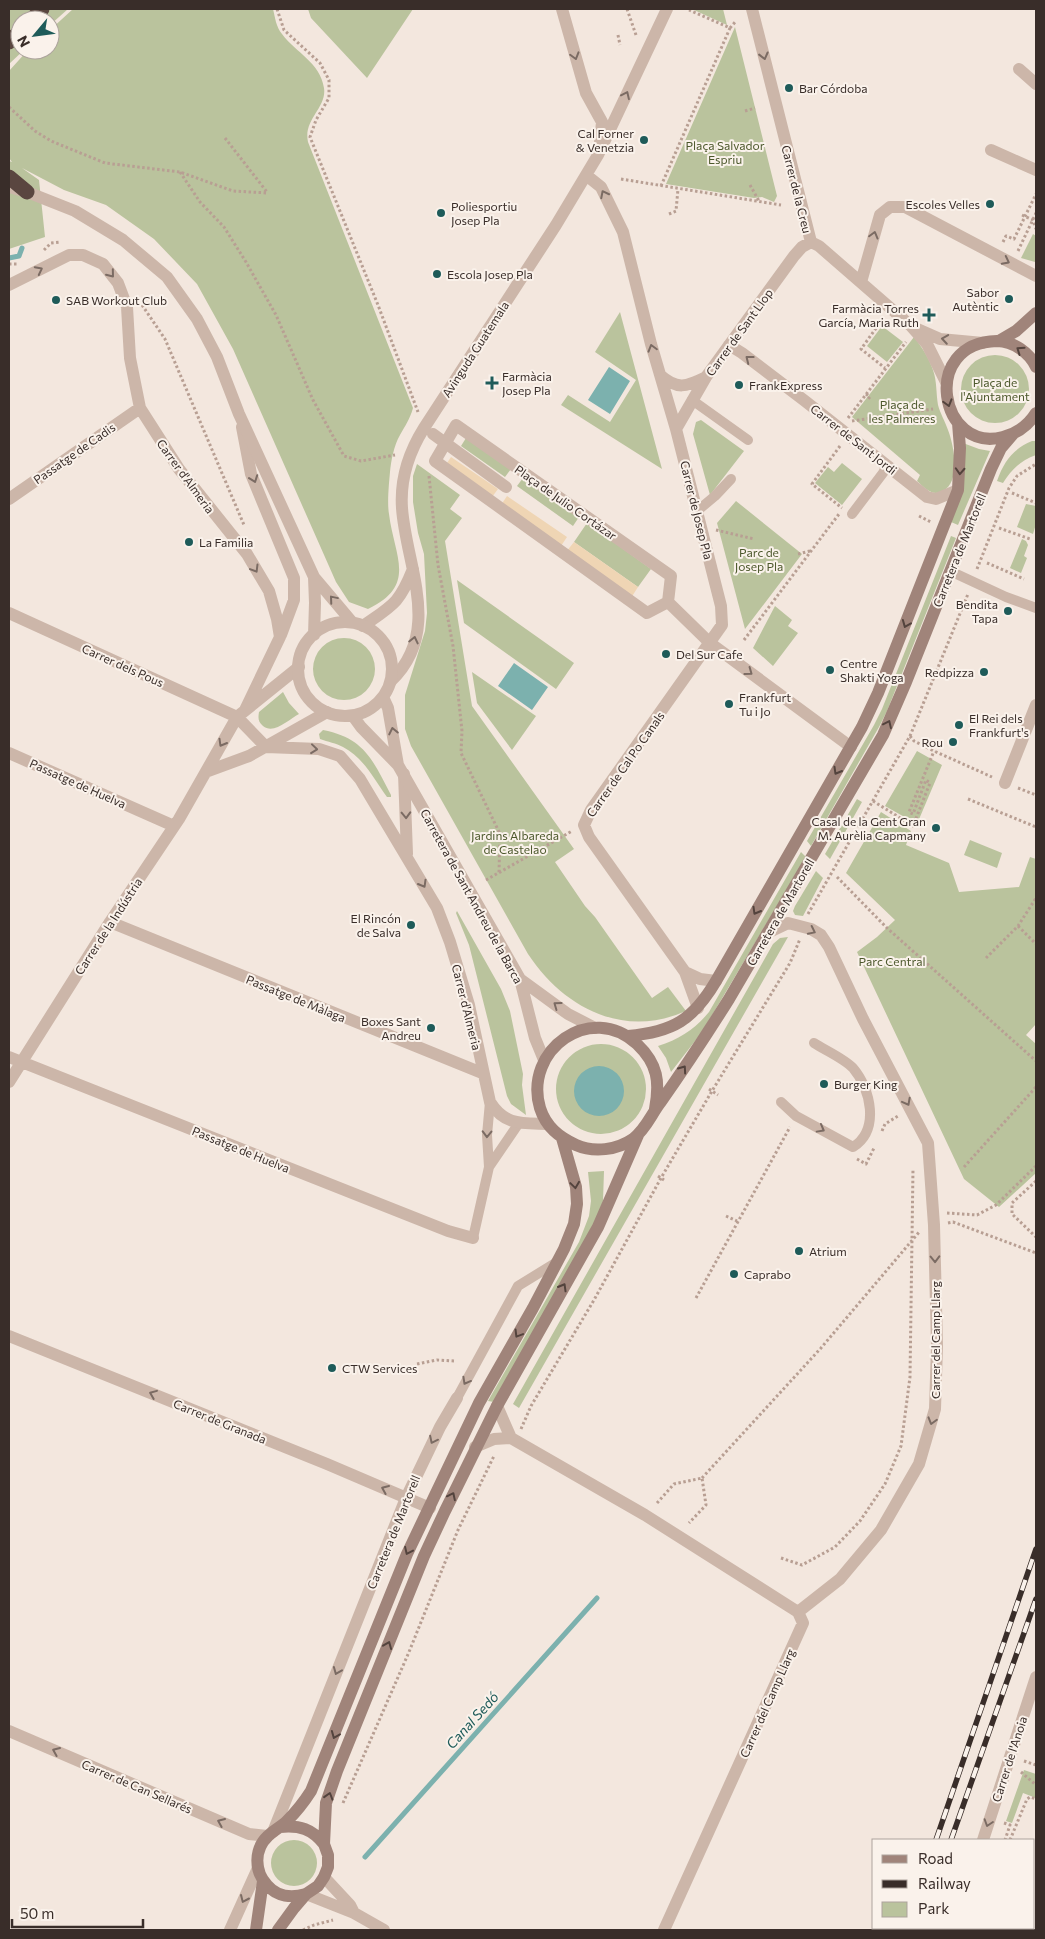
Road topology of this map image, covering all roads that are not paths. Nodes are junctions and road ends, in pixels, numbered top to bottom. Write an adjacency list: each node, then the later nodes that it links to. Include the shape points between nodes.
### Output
1 (562, 9): 7 (street, one-way to 7, via 586,93)
2 (667, 9): 6 (street, Avinguda Guatemala, one-way to 2)
3 (752, 9): 15 (street, Carrer de la Creu, one-way to 15)
4 (1019, 69): 5 (street)
5 (1036, 84)
6 (615, 118): 7 (street); 9 (street, Avinguda Guatemala)
7 (602, 122): 9 (street)
8 (991, 150): 10 (street)
9 (598, 155): 11 (street, Avinguda Guatemala)
10 (1036, 170)
11 (586, 175): 25 (street, Carrer de Josep Pla, one-way to 11, via 623,232 601,186); 46 (street, Avinguda Guatemala, via 412,450 405,467 402,506)
12 (9, 177): 14 (highway)
13 (9, 187): 14 (street)
14 (27, 192): 31 (street, via 75,211 123,240 168,277 197,319)
15 (811, 242): 17 (street, Carrer de la Creu); 23 (street, Carrer de Sant Llop, via 794,256)
16 (1036, 276): 17 (street, one-way to 16, via 880,215 896,206 905,207)
17 (861, 282): 20 (street, Carrer de la Creu)
18 (9, 285): 29 (street, Carrer d'Almeria, one-way to 29, via 69,255 83,255 103,264 118,283 127,307 130,358)
19 (1036, 313): 21 (main road)
20 (910, 326): 22 (street, Carrer de la Creu, one-way to 20, via 940,339); 27 (street, Carrer de la Creu, via 927,344)
21 (999, 341): 22 (main road); 24 (main road, one-way to 21, via 1024,352)
22 (982, 343): 27 (main road, via 959,355)
23 (729, 345): 26 (street, Carrer de Sant Llop); 39 (street, Carrer de Sant Jordi, one-way to 23)
24 (1036, 367)
25 (660, 375): 26 (street, via 681,386); 34 (street, Carrer de Josep Pla)
26 (706, 377): 28 (street, Carrer de Sant Llop)
27 (946, 382): 32 (main road, Carretera de Martorell, one-way to 32, via 950,410)
28 (692, 400): 34 (street, Carrer de Sant Llop); 37 (lane)
29 (140, 408): 43 (street, Passatge de Cadis); 54 (street, Carrer d'Almeria, one-way to 54, via 179,469 247,554 269,592)
30 (1036, 413): 33 (main road, Carretera de Martorell)
31 (240, 414): 48 (street); 54 (street, one-way to 54, via 252,474 294,578 294,600)
32 (958, 422): 36 (main road, Carretera de Martorell, via 969,432 983,437 999,438); 42 (main road, Carretera de Martorell, one-way to 42)
33 (1032, 427): 36 (main road, Carretera de Martorell)
34 (676, 429): 44 (street, Carrer de Josep Pla)
35 (433, 434): 38 (street)
36 (1013, 434): 47 (main road, Carretera de Martorell, via 1001,448 991,469)
37 (748, 440)
38 (444, 443): 41 (street); 49 (street, Plaça de Julio Cortázar, via 435,461 646,613); 49 (street, Plaça de Julio Cortázar, via 456,425 671,576)
39 (887, 465): 42 (street, Carrer de Sant Jordi, via 927,497 936,499); 45 (lane)
40 (731, 479): 44 (lane)
41 (506, 487)
42 (958, 490): 65 (main road, Carretera de Martorell, one-way to 65, via 878,693)
43 (9, 499)
44 (697, 511): 55 (street, Carrer de Josep Pla, via 721,606 722,625)
45 (847, 512)
46 (413, 569): 52 (street, via 404,591 393,606); 58 (street, Avinguda Guatemala, one-way to 46, via 404,670 416,635 420,606)
47 (950, 571): 50 (lane); 73 (main road, Carretera de Martorell, one-way to 47, via 883,736)
48 (314, 577): 52 (street, one-way to 48); 53 (street)
49 (668, 602): 55 (street)
50 (1036, 608)
51 (9, 613): 62 (street, Carrer dels Pous)
52 (357, 624): 53 (street, via 329,625); 58 (street, via 371,629 387,646 392,665)
53 (314, 635): 57 (street, via 300,656)
54 (280, 637): 62 (street)
55 (710, 643): 56 (street, Carrer de Josep Pla); 65 (street, one-way to 65)
56 (702, 656): 74 (street, Carrer de Cal Po Canals, via 584,824 589,837)
57 (299, 667): 61 (street, via 304,692 311,702); 62 (street, Carrer de la Indústria)
58 (391, 682): 59 (street)
59 (383, 697): 63 (street, via 371,709); 67 (street, Carretera de Sant Andreu de la Barca, one-way to 59)
60 (1036, 705): 69 (street)
61 (327, 712): 63 (street); 64 (street)
62 (241, 713): 64 (street); 68 (street, Carrer de la Indústria, one-way to 68)
63 (353, 716): 67 (street, Carretera de Sant Andreu de la Barca)
64 (266, 747): 68 (street); 71 (street, Carrer d'Almeria, one-way to 71, via 319,749 340,756 360,779)
65 (851, 747): 76 (main road, Carretera de Martorell, one-way to 76)
66 (9, 753): 70 (street, Passatge de Huelva)
67 (401, 770): 71 (street, Carrer d'Almeria, one-way to 71); 75 (street, Carretera de Sant Andreu de la Barca)
68 (208, 771): 70 (street, Carrer de la Indústria)
69 (1005, 783)
70 (174, 826): 72 (street, Carrer de la Indústria)
71 (407, 855): 84 (street, Carrer d'Almeria, one-way to 84, via 437,908 450,942 469,1005)
72 (110, 922): 83 (street, Carrer de la Indústria); 84 (street, Passatge de Màlaga)
73 (767, 933): 88 (main road, Carretera de Martorell, one-way to 73, via 724,1007); 103 (street, Carrer del Camp Llarg, one-way to 103, via 788,923 821,935 829,946 928,1143 934,1225 935,1410 919,1464 881,1530 840,1579)
74 (685, 972): 76 (street, via 700,980); 77 (street, Carrer de Cal Po Canals)
75 (520, 979): 78 (street, one-way to 75, via 568,1014); 82 (street, Carretera de Sant Andreu de la Barca)
76 (716, 981): 77 (main road, Carretera de Martorell)
77 (698, 1008): 79 (main road, Carretera de Martorell, via 668,1029)
78 (595, 1028): 79 (main road, Carretera de Martorell); 82 (main road, Carretera de Martorell, via 562,1039)
79 (628, 1036): 88 (main road, Carretera de Martorell, via 654,1066 658,1080)
80 (814, 1043): 87 (lane, one-way to 80, via 796,1116 852,1147 860,1142 871,1112 861,1079 852,1066)
81 (9, 1057): 83 (street, Passatge de Huelva)
82 (544, 1060): 90 (main road, Carretera de Martorell, via 537,1083 538,1100)
83 (21, 1062): 85 (street, Carrer de la Indústria); 94 (street, Passatge de Huelva)
84 (482, 1074): 86 (street, Carrer d'Almeria)
85 (9, 1082)
86 (490, 1102): 89 (street, via 497,1114); 93 (lane, one-way to 93)
87 (781, 1102)
88 (655, 1109): 91 (main road, Carretera de Martorell)
89 (519, 1123): 90 (street); 93 (lane)
90 (548, 1124): 92 (main road, Carretera de Martorell)
91 (638, 1134): 92 (main road, Carretera de Martorell, via 620,1146 596,1150 582,1148); 98 (main road, Carretera de Martorell, one-way to 91, via 598,1227)
92 (562, 1138): 95 (main road, Carretera de Martorell, one-way to 95, via 573,1170 577,1204 574,1224)
93 (489, 1167): 94 (lane)
94 (473, 1238)
95 (557, 1262): 97 (lane, Carretera de Martorell, one-way to 97, via 518,1286); 102 (main road, Carretera de Martorell, one-way to 102, via 479,1403)
96 (9, 1336): 101 (street, Carrer de Granada, one-way to 96)
97 (457, 1398): 101 (street, Carretera de Martorell, one-way to 101)
98 (496, 1406): 99 (street); 100 (main road, Carretera de Martorell)
99 (511, 1438): 100 (street, via 494,1439); 103 (street, via 645,1515)
100 (476, 1447): 108 (main road, Carretera de Martorell, one-way to 100, via 326,1803 337,1770 424,1556)
101 (406, 1498): 102 (street, Carrer de Granada); 106 (street, Carretera de Martorell, one-way to 106)
102 (430, 1508): 106 (main road, Carretera de Martorell, one-way to 106, via 407,1554 311,1791 294,1814)
103 (798, 1612): 118 (street, Carrer del Camp Llarg, via 803,1623)
104 (1036, 1677): 107 (street, Carrer de l'Anoia, one-way to 107)
105 (9, 1731): 106 (street, Carrer de Can Sellarés, one-way to 105, via 249,1834)
106 (274, 1832): 108 (main road, via 297,1826 308,1829); 109 (main road, Carretera de Martorell, via 259,1850)
107 (983, 1839)
108 (324, 1844): 110 (main road, Carretera de Martorell, via 328,1861)
109 (258, 1868): 111 (main road); 114 (street, Carretera de Martorell, one-way to 114)
110 (324, 1877): 112 (main road); 113 (street, via 350,1906)
111 (263, 1881): 112 (main road, via 269,1888 286,1896); 115 (main road)
112 (306, 1894): 113 (street); 116 (main road)
113 (351, 1912): 117 (street)
114 (230, 1930)
115 (256, 1930)
116 (278, 1930)
117 (384, 1930)
118 (664, 1930)

